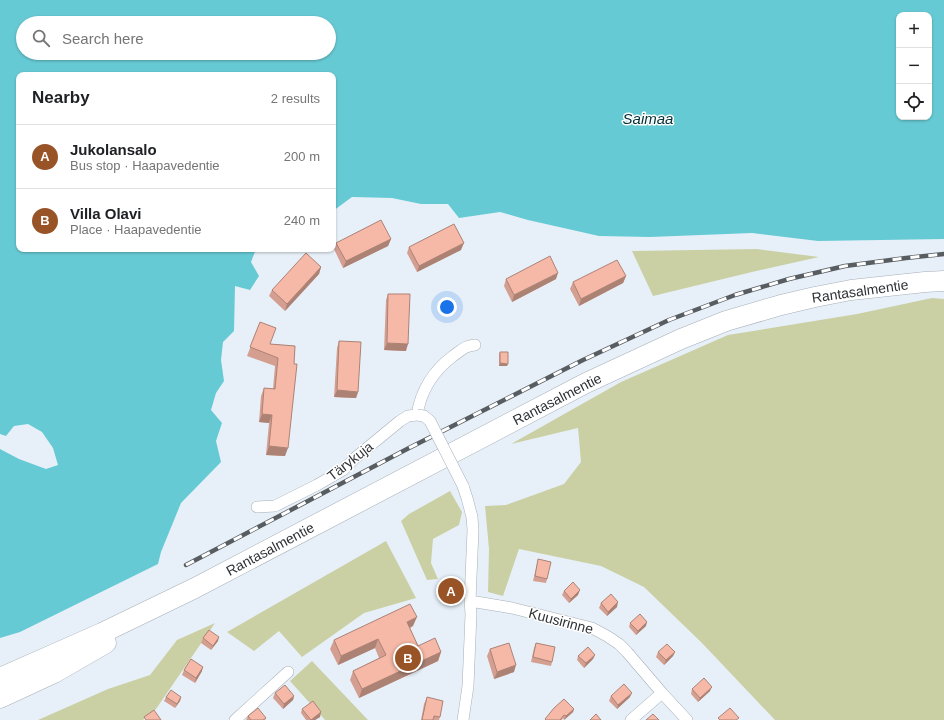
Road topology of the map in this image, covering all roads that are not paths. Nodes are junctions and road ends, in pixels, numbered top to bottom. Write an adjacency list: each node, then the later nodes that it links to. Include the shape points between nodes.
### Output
1 (944, 281): 5 (highway, Rantasalmentie, via 851,290 815,297 726,321 681,338 586,383)
2 (475, 345): 3 (street, via 467,346 435,373 419,402)
3 (416, 415): 4 (street, Tärykuja, via 400,421 343,470 275,506); 6 (street, bridge, via 424,416 430,421 467,498 473,530)
4 (257, 507)
5 (195, 588): 8 (highway, Rantasalmentie); 10 (highway, Rantasalmentie, via 54,673)
6 (470, 600): 9 (street, Kuusirinne, via 592,628 619,644); 12 (street, via 468,686)
7 (288, 672): 11 (street)
8 (2, 678)
9 (662, 693): 13 (street); 14 (street, Kuusirinne)
10 (0, 698)
11 (235, 720)
12 (463, 720)
13 (631, 720)
14 (688, 720)

